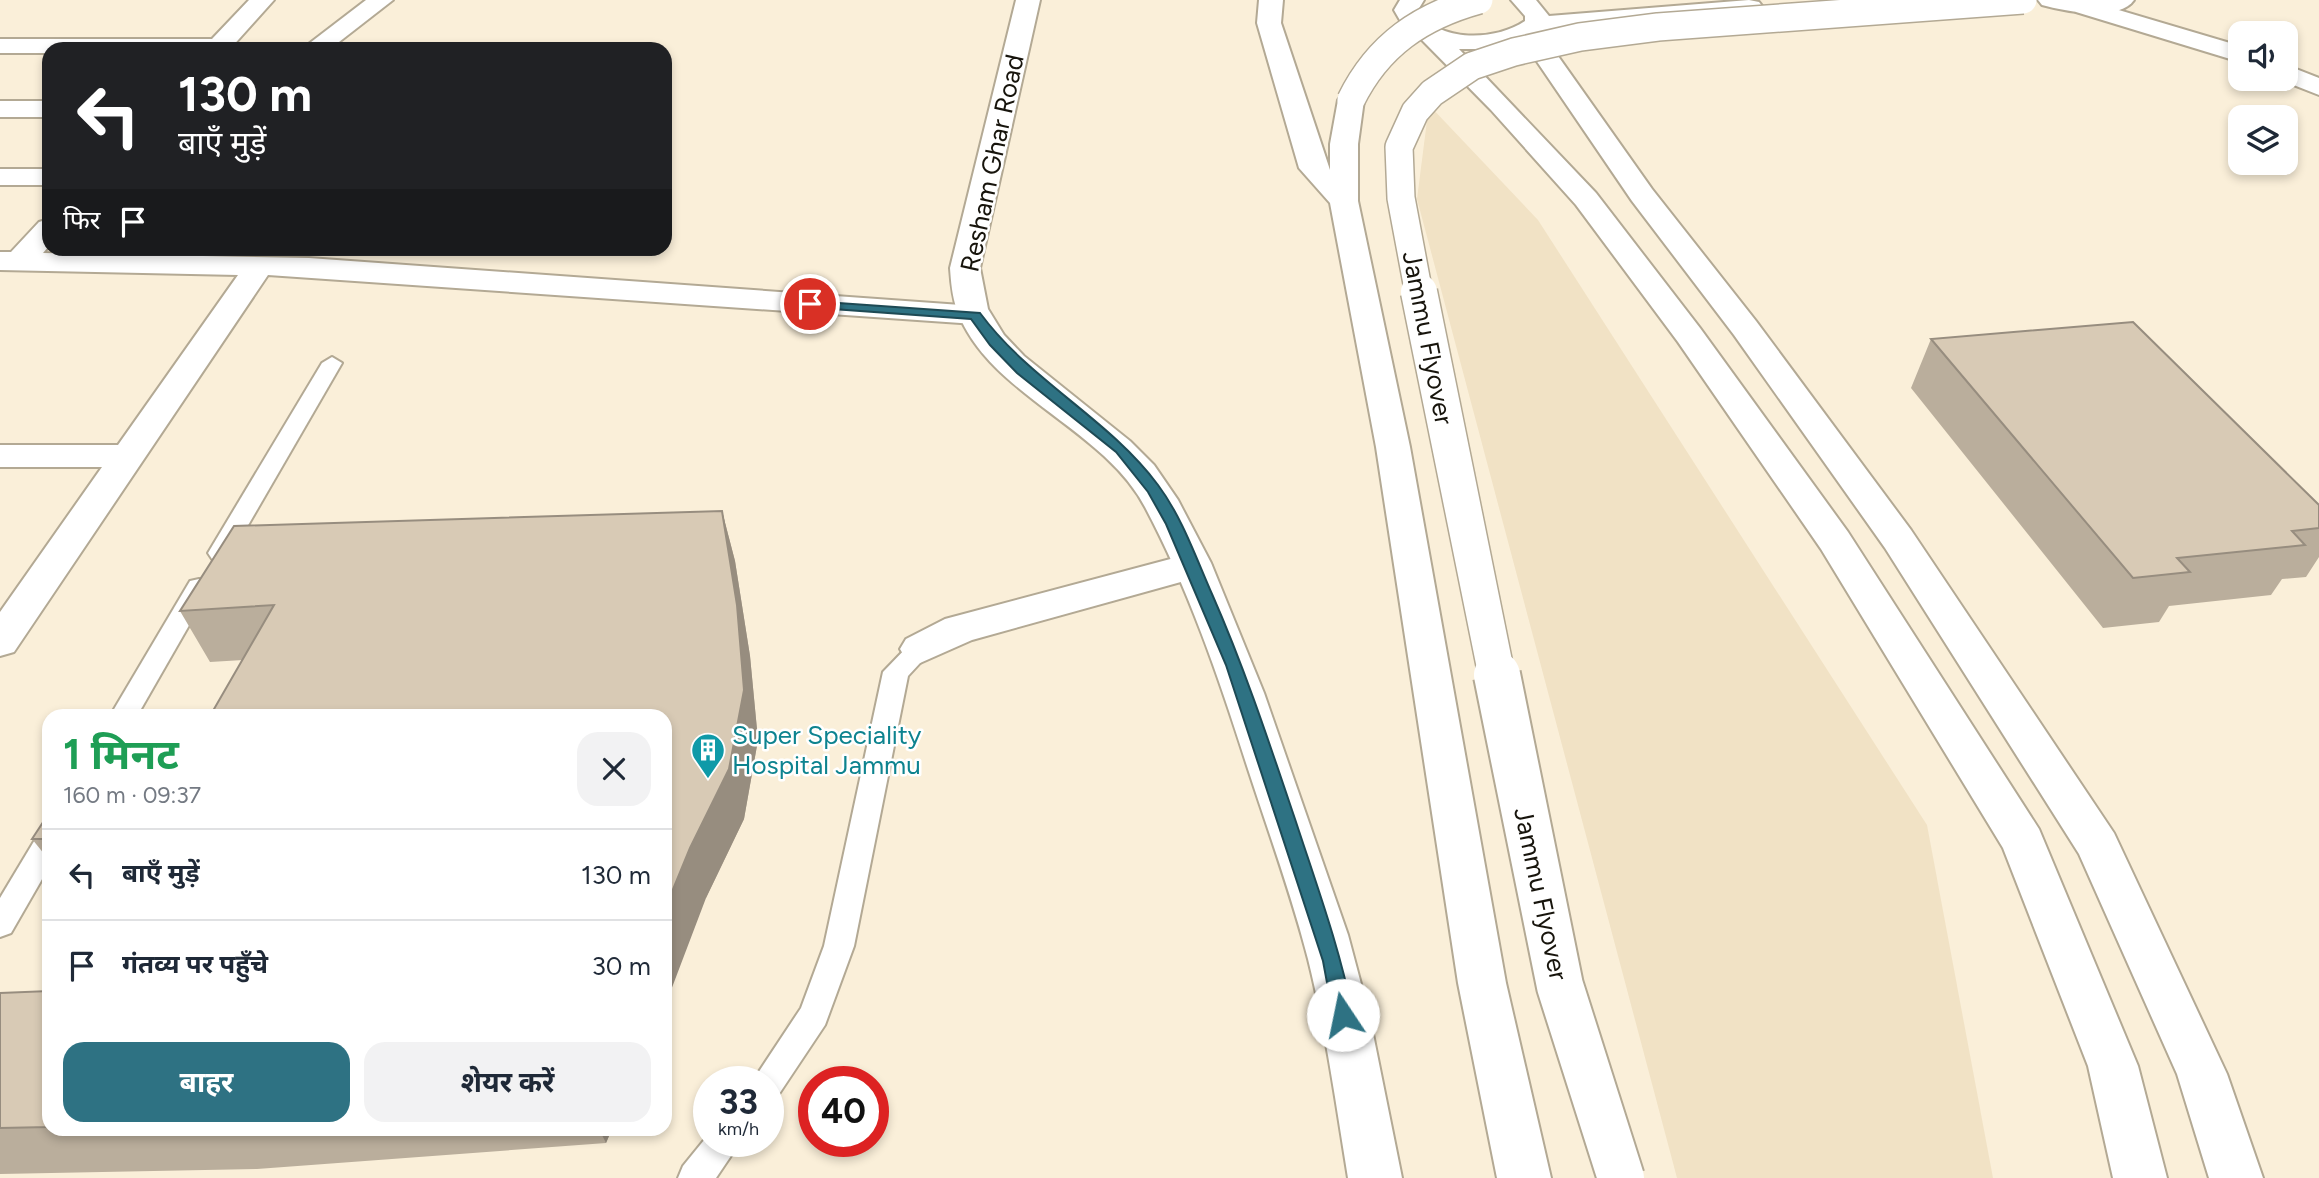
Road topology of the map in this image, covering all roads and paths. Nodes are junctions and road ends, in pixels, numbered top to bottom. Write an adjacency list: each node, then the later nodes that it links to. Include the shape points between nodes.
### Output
1 (262, 0): 17 (main road)
2 (381, 0): 18 (main road)
3 (1028, 0): 33 (main road, Resham Ghar Road, via 965,268)
4 (1271, 0): 29 (main road, via 1269,23 1313,168)
5 (1479, 0): 16 (main road, bridge)
6 (1554, 0): 7 (main road)
7 (1589, 0)
8 (1847, 0): 15 (main road)
9 (2023, 0): 48 (main road, Jammu Flyover, bridge, via 1658,27 1514,51 1472,66 1432,93 1415,112 1399,147 1401,198 1429,344 1560,986)
10 (2050, 0): 14 (main road)
11 (2122, 0): 14 (main road, via 2113,5)
12 (2135, 0): 21 (main road)
13 (1410, 1): 16 (main road, via 1408,18)
14 (2084, 6): 22 (main road)
15 (1530, 18): 16 (main road, via 1515,39 1472,43); 50 (main road, via 1642,195 1898,539 2098,846 2202,1074)
16 (1423, 30): 29 (main road, bridge, via 1389,43 1362,74 1351,100 1344,144); 49 (main road, via 1500,104 1586,199 1689,335 1835,541 1987,784 2022,842 2113,1066)
17 (224, 42)
18 (324, 42)
19 (0, 46): 20 (main road)
20 (42, 46)
21 (2228, 48)
22 (2228, 50)
23 (2298, 78): 24 (main road)
24 (2319, 87)
25 (0, 108): 26 (main road)
26 (42, 108)
27 (0, 177): 28 (main road)
28 (42, 177)
29 (1344, 201): 47 (main road, via 1393,447 1482,983)
30 (42, 234): 31 (main road)
31 (9, 261): 32 (main road)
32 (260, 265): 33 (main road); 36 (main road)
33 (975, 316): 37 (main road, Resham Ghar Road, via 1022,370 1121,449 1154,489)
34 (332, 363): 40 (lane)
35 (0, 456): 36 (main road)
36 (126, 456): 38 (main road)
37 (1193, 566): 39 (main road, via 959,629); 46 (main road, Resham Ghar Road, via 1235,665 1332,961)
38 (0, 642)
39 (920, 649): 43 (lane, via 896,673 839,946 814,1015)
40 (127, 709)
41 (42, 853): 42 (lane)
42 (0, 924)
43 (780, 1066)
44 (711, 1157): 45 (lane)
45 (695, 1178)
46 (1376, 1178)
47 (1524, 1178)
48 (1621, 1178)
49 (2140, 1178)
50 (2236, 1178)

